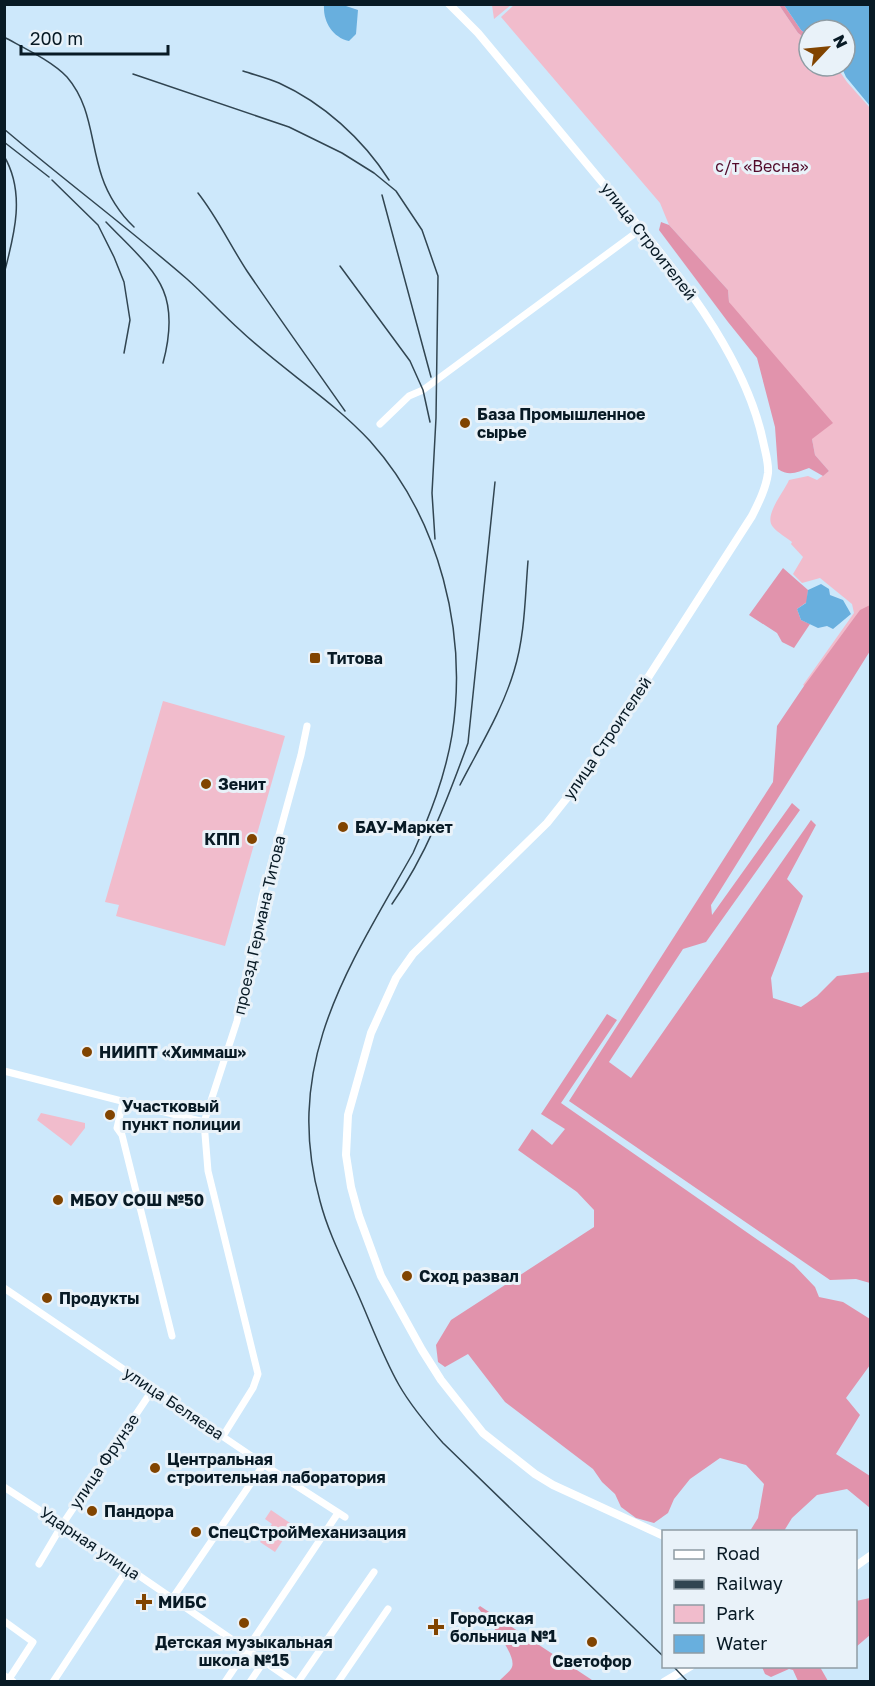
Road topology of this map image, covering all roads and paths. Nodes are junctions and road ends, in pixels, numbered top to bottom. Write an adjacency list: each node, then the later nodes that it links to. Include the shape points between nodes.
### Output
1 (449, 4): 2 (main road, улица Строителей, via 478,33)
2 (641, 229): 3 (street, via 423,390 409,396); 15 (main road, улица Строителей, via 698,302 735,367 763,442 768,472 762,495 586,774 547,823 402,967 363,1054 349,1106 346,1155 359,1216 386,1284 441,1380 483,1434 553,1485)
3 (380, 424)
4 (307, 726): 7 (street, проезд Германа Титова, via 262,897 237,1021)
5 (4, 1071): 6 (street)
6 (123, 1102): 7 (street); 9 (street, via 117,1128 122,1135)
7 (204, 1122): 11 (street, via 208,1171 258,1374)
8 (4, 1288): 10 (street, улица Беляева)
9 (172, 1336)
10 (153, 1389): 11 (street, улица Беляева); 14 (street, улица Фрунзе)
11 (223, 1436): 12 (street, улица Беляева)
12 (264, 1464): 21 (street); 24 (street, улица Беляева, via 341,1515)
13 (4, 1487): 14 (street, Ударная улица)
14 (62, 1525): 17 (street, улица Фрунзе); 19 (street, Ударная улица)
15 (662, 1536)
16 (870, 1554): 18 (main road)
17 (39, 1564)
18 (857, 1564)
19 (128, 1568): 21 (street, Ударная улица); 28 (street)
20 (374, 1572): 31 (street)
21 (172, 1599): 24 (street, Ударная улица)
22 (388, 1609): 32 (street)
23 (4, 1621): 27 (street, via 33,1642)
24 (247, 1650): 25 (street, Ударная улица); 29 (street)
25 (264, 1661): 30 (street); 31 (street, Ударная улица)
26 (688, 1668): 33 (main road)
27 (9, 1679)
28 (53, 1682)
29 (225, 1682)
30 (250, 1682)
31 (296, 1682)
32 (338, 1682)
33 (664, 1682)

